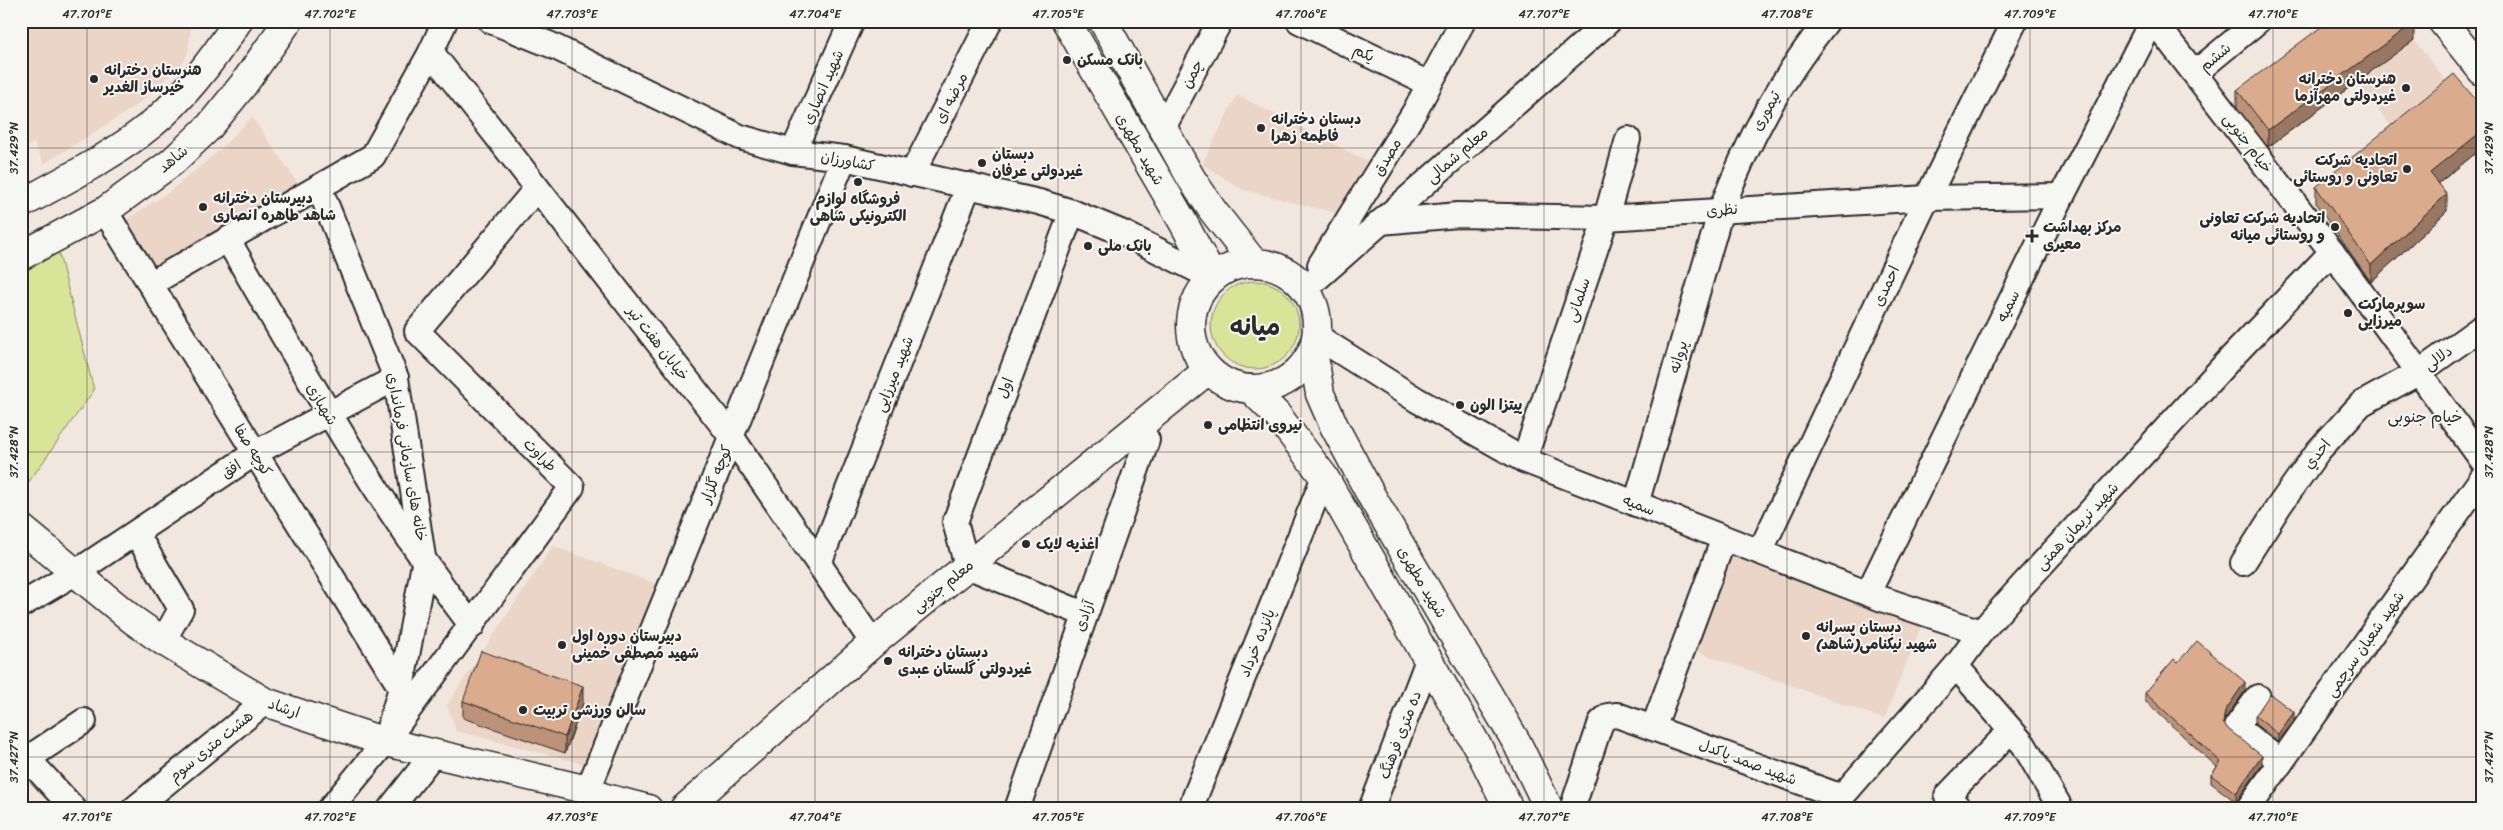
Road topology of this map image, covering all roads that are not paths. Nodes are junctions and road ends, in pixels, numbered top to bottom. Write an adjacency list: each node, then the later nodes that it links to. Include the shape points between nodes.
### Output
1 (238, 21): 32 (main road, via 217,54 152,124 84,169)
2 (288, 21): 34 (main road, شاهد, via 209,127 172,162)
3 (445, 21): 18 (street)
4 (491, 21): 24 (street, کشاورزان, via 551,45 740,137)
5 (852, 21): 24 (street, شهید انصاری)
6 (990, 21): 26 (street, مرضه ای)
7 (1066, 21): 42 (main road, شهید مطهری)
8 (1103, 21): 22 (main road, شهید مطهری)
9 (1220, 21): 22 (street, چمن)
10 (1300, 21): 21 (street, یکم)
11 (1463, 21): 21 (street, مصدق)
12 (1609, 21): 37 (street, معلم شمالی)
13 (1827, 21): 33 (street, تیموری, via 1796,60 1759,122)
14 (2015, 21): 31 (street, احمدی)
15 (2153, 21): 20 (street, خیام جنوبی); 30 (street, سميه)
16 (2258, 21): 20 (street, ششم)
17 (2442, 21): 19 (main road)
18 (431, 52): 28 (street, via 373,156); 29 (street, خیابان هفت تیر)
19 (2482, 71)
20 (2195, 73): 39 (street, خیام جنوبی)
21 (1429, 84): 44 (street, مصدق, via 1356,210)
22 (1163, 128): 41 (main road, شهید مطهری, via 1213,210)
23 (1628, 139): 36 (street, سلمانی)
24 (794, 152): 25 (street, کشاورزان)
25 (844, 158): 26 (street, کشاورزان); 53 (street, کوچه گلزار)
26 (912, 174): 27 (street, کشاورزان)
27 (969, 185): 35 (street, کشاورزان); 64 (street, شهید میرزایی)
28 (319, 187): 38 (street); 49 (street, خانه های سازمانی فرمانداری)
29 (536, 188): 53 (street, خیابان هفت تیر); 72 (street, طراوت, via 417,331 572,487)
30 (2062, 196): 31 (street, نظری); 69 (street, سميه)
31 (1928, 198): 33 (street, نظری); 63 (street, احمدی)
32 (21, 204)
33 (1721, 210): 36 (street, نظری); 59 (street, پروانه)
34 (105, 212): 40 (main road, شاهد); 43 (street, کوچه صفا)
35 (1072, 212): 42 (street, کشاورزان, via 1123,233); 67 (street, اول, via 954,522)
36 (1606, 218): 37 (street, نظری, via 1458,215); 55 (street, سلمانی)
37 (1381, 222): 44 (street, معلم شمالی)
38 (228, 240): 43 (street); 51 (street, شهبازی)
39 (2332, 252): 48 (street, خیام جنوبی); 73 (street, شهید نریمان همتی)
40 (21, 256)
41 (1254, 263): 42 (main road, via 1239,264); 44 (main road, via 1269,264 1283,270)
42 (1213, 278): 47 (main road, via 1199,294 1192,313 1193,340)
43 (150, 284): 54 (street, کوچه صفا)
44 (1305, 289): 46 (main road, via 1317,320)
45 (2482, 326): 48 (street, دلالی)
46 (1314, 343): 50 (main road, via 1302,366 1288,379 1270,387); 55 (street, سمیه); 102 (main road, شهید مطهری, via 1320,394 1334,426 1372,497 1517,743)
47 (1208, 370): 50 (main road, via 1221,380); 52 (main road, معلم جنوبی)
48 (2418, 373): 56 (street, خیام جنوبی); 65 (street, احدي, via 2361,404 2318,451)
49 (396, 378): 51 (street, افق); 66 (street, خانه های سازمانی فرمانداری)
50 (1251, 389): 57 (main road, via 1277,415)
51 (327, 413): 54 (street, افق); 66 (street, شهبازی)
52 (1140, 426): 67 (main road, معلم جنوبی); 71 (street, آزادی, via 1147,440)
53 (731, 436): 64 (street, خیابان هفت تیر); 88 (street, کوچه گلزار)
54 (255, 453): 61 (street, افق); 78 (street, کوچه صفا)
55 (1524, 460): 59 (street, سمیه)
56 (2482, 460)
57 (1324, 477): 76 (main road); 99 (street, پانزده خرداد)
58 (2482, 478): 87 (street, شهید شعبان سرچمی)
59 (1636, 504): 62 (street, سمیه)
60 (21, 528): 68 (main road, ارشاد)
61 (136, 533): 68 (street, افق); 74 (street, via 181,609)
62 (1724, 538): 63 (street, سمیه); 82 (street)
63 (1760, 552): 69 (street, سمیه)
64 (819, 563): 75 (street, خیابان هفت تیر)
65 (2243, 563)
66 (424, 564): 72 (street, شهبازی); 78 (street, خانه های سازمانی فرمانداری)
67 (967, 566): 71 (street); 75 (main road, معلم جنوبی)
68 (74, 573): 70 (street, افق); 74 (main road, ارشاد)
69 (1868, 593): 73 (street, سمیه)
70 (21, 606)
71 (1084, 614): 98 (street, آزادی)
72 (472, 626): 84 (street, طراوت)
73 (1981, 632): 77 (street, شهید نریمان همتی)
74 (163, 642): 80 (main road, ارشاد)
75 (873, 643): 97 (main road, معلم جنوبی)
76 (1428, 660): 100 (street, ده متری فرهنگ); 101 (main road)
77 (1956, 666): 83 (street); 89 (street, شهید نریمان همتی)
78 (401, 688): 84 (street, خانه های سازمانی فرمانداری)
79 (2258, 697): 87 (street, via 2236,727)
80 (265, 702): 84 (main road, ارشاد); 92 (street, هشت متری سوم)
81 (84, 721): 86 (street)
82 (1654, 726): 89 (street, شهید صمد پاکدل); 103 (street, شهید صمد پاکدل, via 1617,715 1608,716 1601,722)
83 (2011, 730): 104 (street, via 1947,796); 105 (street, via 2024,745)
84 (386, 742): 85 (main road, ارشاد); 93 (street, طراوت)
85 (434, 753): 88 (main road, ارشاد); 94 (street)
86 (24, 761): 91 (street)
87 (2281, 762): 106 (street, شهید شعبان سرچمی)
88 (591, 791): 90 (main road, ارشاد, via 604,791); 95 (main road, ارشاد)
89 (1837, 803)
90 (664, 808): 96 (main road, ارشاد)
91 (74, 809)
92 (134, 809)
93 (330, 809)
94 (390, 809)
95 (648, 809)
96 (656, 809)
97 (684, 809)
98 (1017, 809)
99 (1190, 809)
100 (1371, 809)
101 (1509, 809)
102 (1549, 809)
103 (1572, 809)
104 (1960, 809)
105 (2060, 809)
106 (2248, 809)

